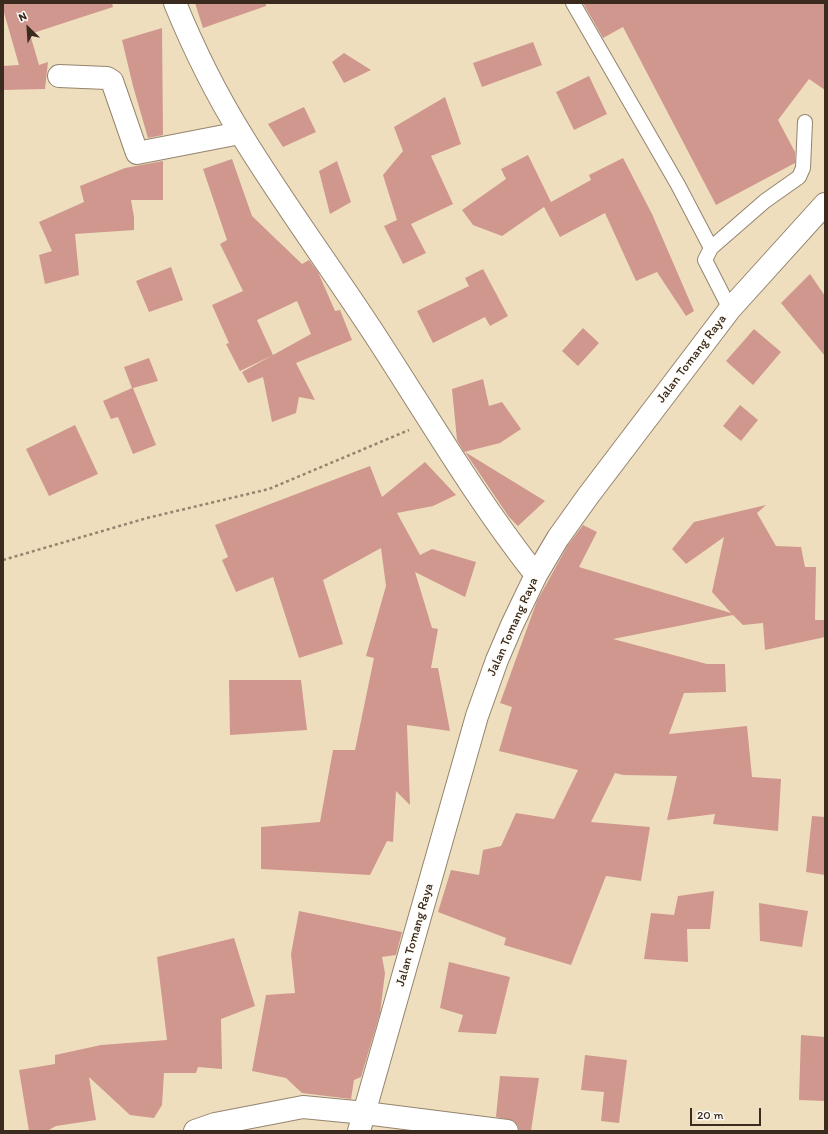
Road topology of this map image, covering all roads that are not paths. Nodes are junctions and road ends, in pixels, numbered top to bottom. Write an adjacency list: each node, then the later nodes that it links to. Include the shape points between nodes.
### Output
1 (175, 3): 5 (street, via 190,40)
2 (573, 3): 7 (lane, via 678,185)
3 (59, 76): 5 (street, via 107,78 112,81 137,153)
4 (805, 122): 7 (lane, via 803,168 800,177 765,202)
5 (240, 133): 9 (street, via 369,325 485,506)
6 (825, 204): 8 (street, Jalan Tomang Raya)
7 (710, 251): 8 (lane)
8 (732, 307): 9 (street, Jalan Tomang Raya, via 588,496)
9 (536, 575): 10 (street, Jalan Tomang Raya, via 497,660 477,716)
10 (362, 1122): 11 (street, via 303,1107 215,1124); 12 (street)
11 (195, 1131)
12 (507, 1131)

